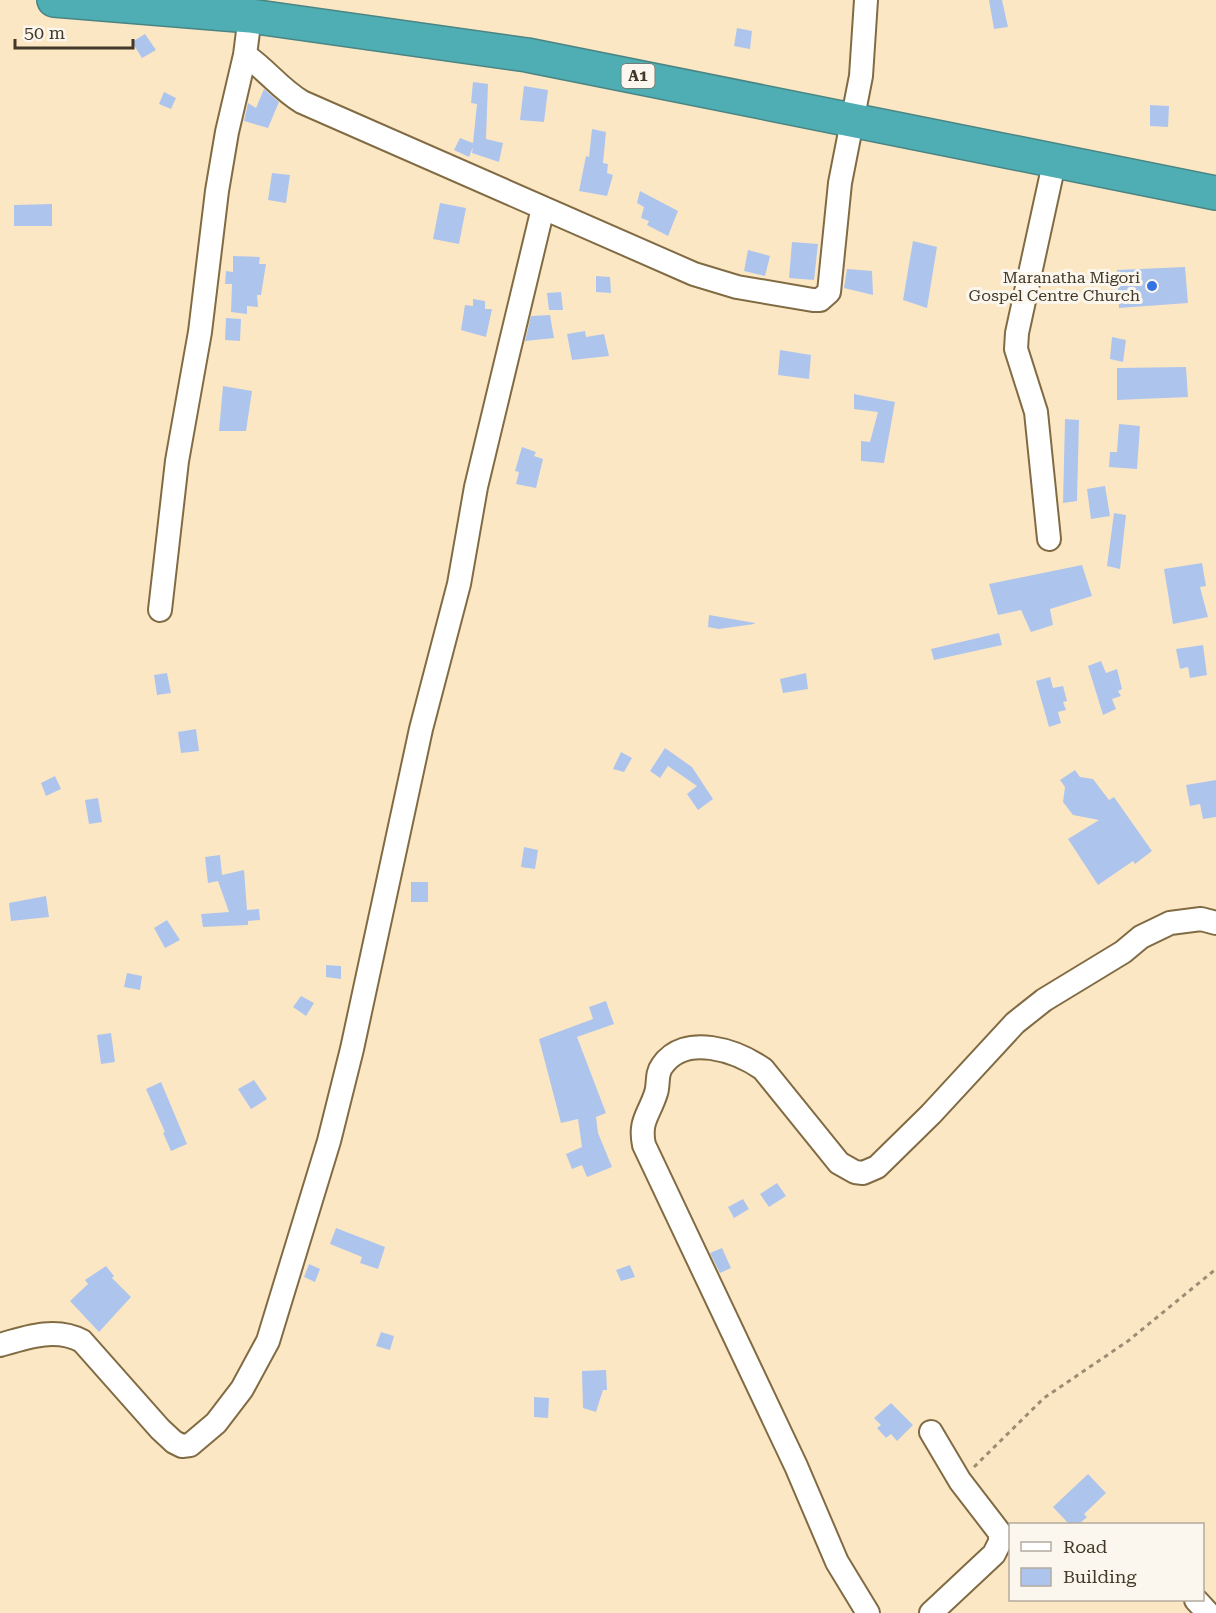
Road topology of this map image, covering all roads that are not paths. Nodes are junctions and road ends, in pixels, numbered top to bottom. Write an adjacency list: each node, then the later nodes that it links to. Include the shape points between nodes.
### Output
1 (54, 0): 3 (highway, A1)
2 (866, 0): 5 (street)
3 (232, 10): 4 (street); 5 (highway, A1, via 527,55)
4 (245, 55): 8 (street, via 302,102); 10 (street, via 217,191 200,332 177,461)
5 (854, 120): 6 (highway, A1); 8 (street, via 840,183 829,291 820,300 713,281)
6 (1055, 159): 7 (highway, A1); 9 (street, via 1016,349 1036,412)
7 (1216, 193)
8 (543, 208): 12 (street, via 476,487 459,584 421,729 352,1049 326,1152 268,1341 242,1389 216,1423 199,1439 183,1446 159,1429 82,1341 52,1333)
9 (1049, 539)
10 (160, 610)
11 (1216, 923): 15 (street, via 1188,920 1149,932 1044,1000 1015,1023 877,1167 862,1173 840,1163 763,1069 747,1058 703,1047 684,1051 662,1065 657,1091 642,1122 644,1145 796,1466 837,1562)
12 (0, 1345)
13 (931, 1432): 16 (street, via 960,1481 996,1525 1000,1542 980,1569)
14 (1198, 1601): 17 (street)
15 (868, 1613)
16 (931, 1613)
17 (1208, 1613)

